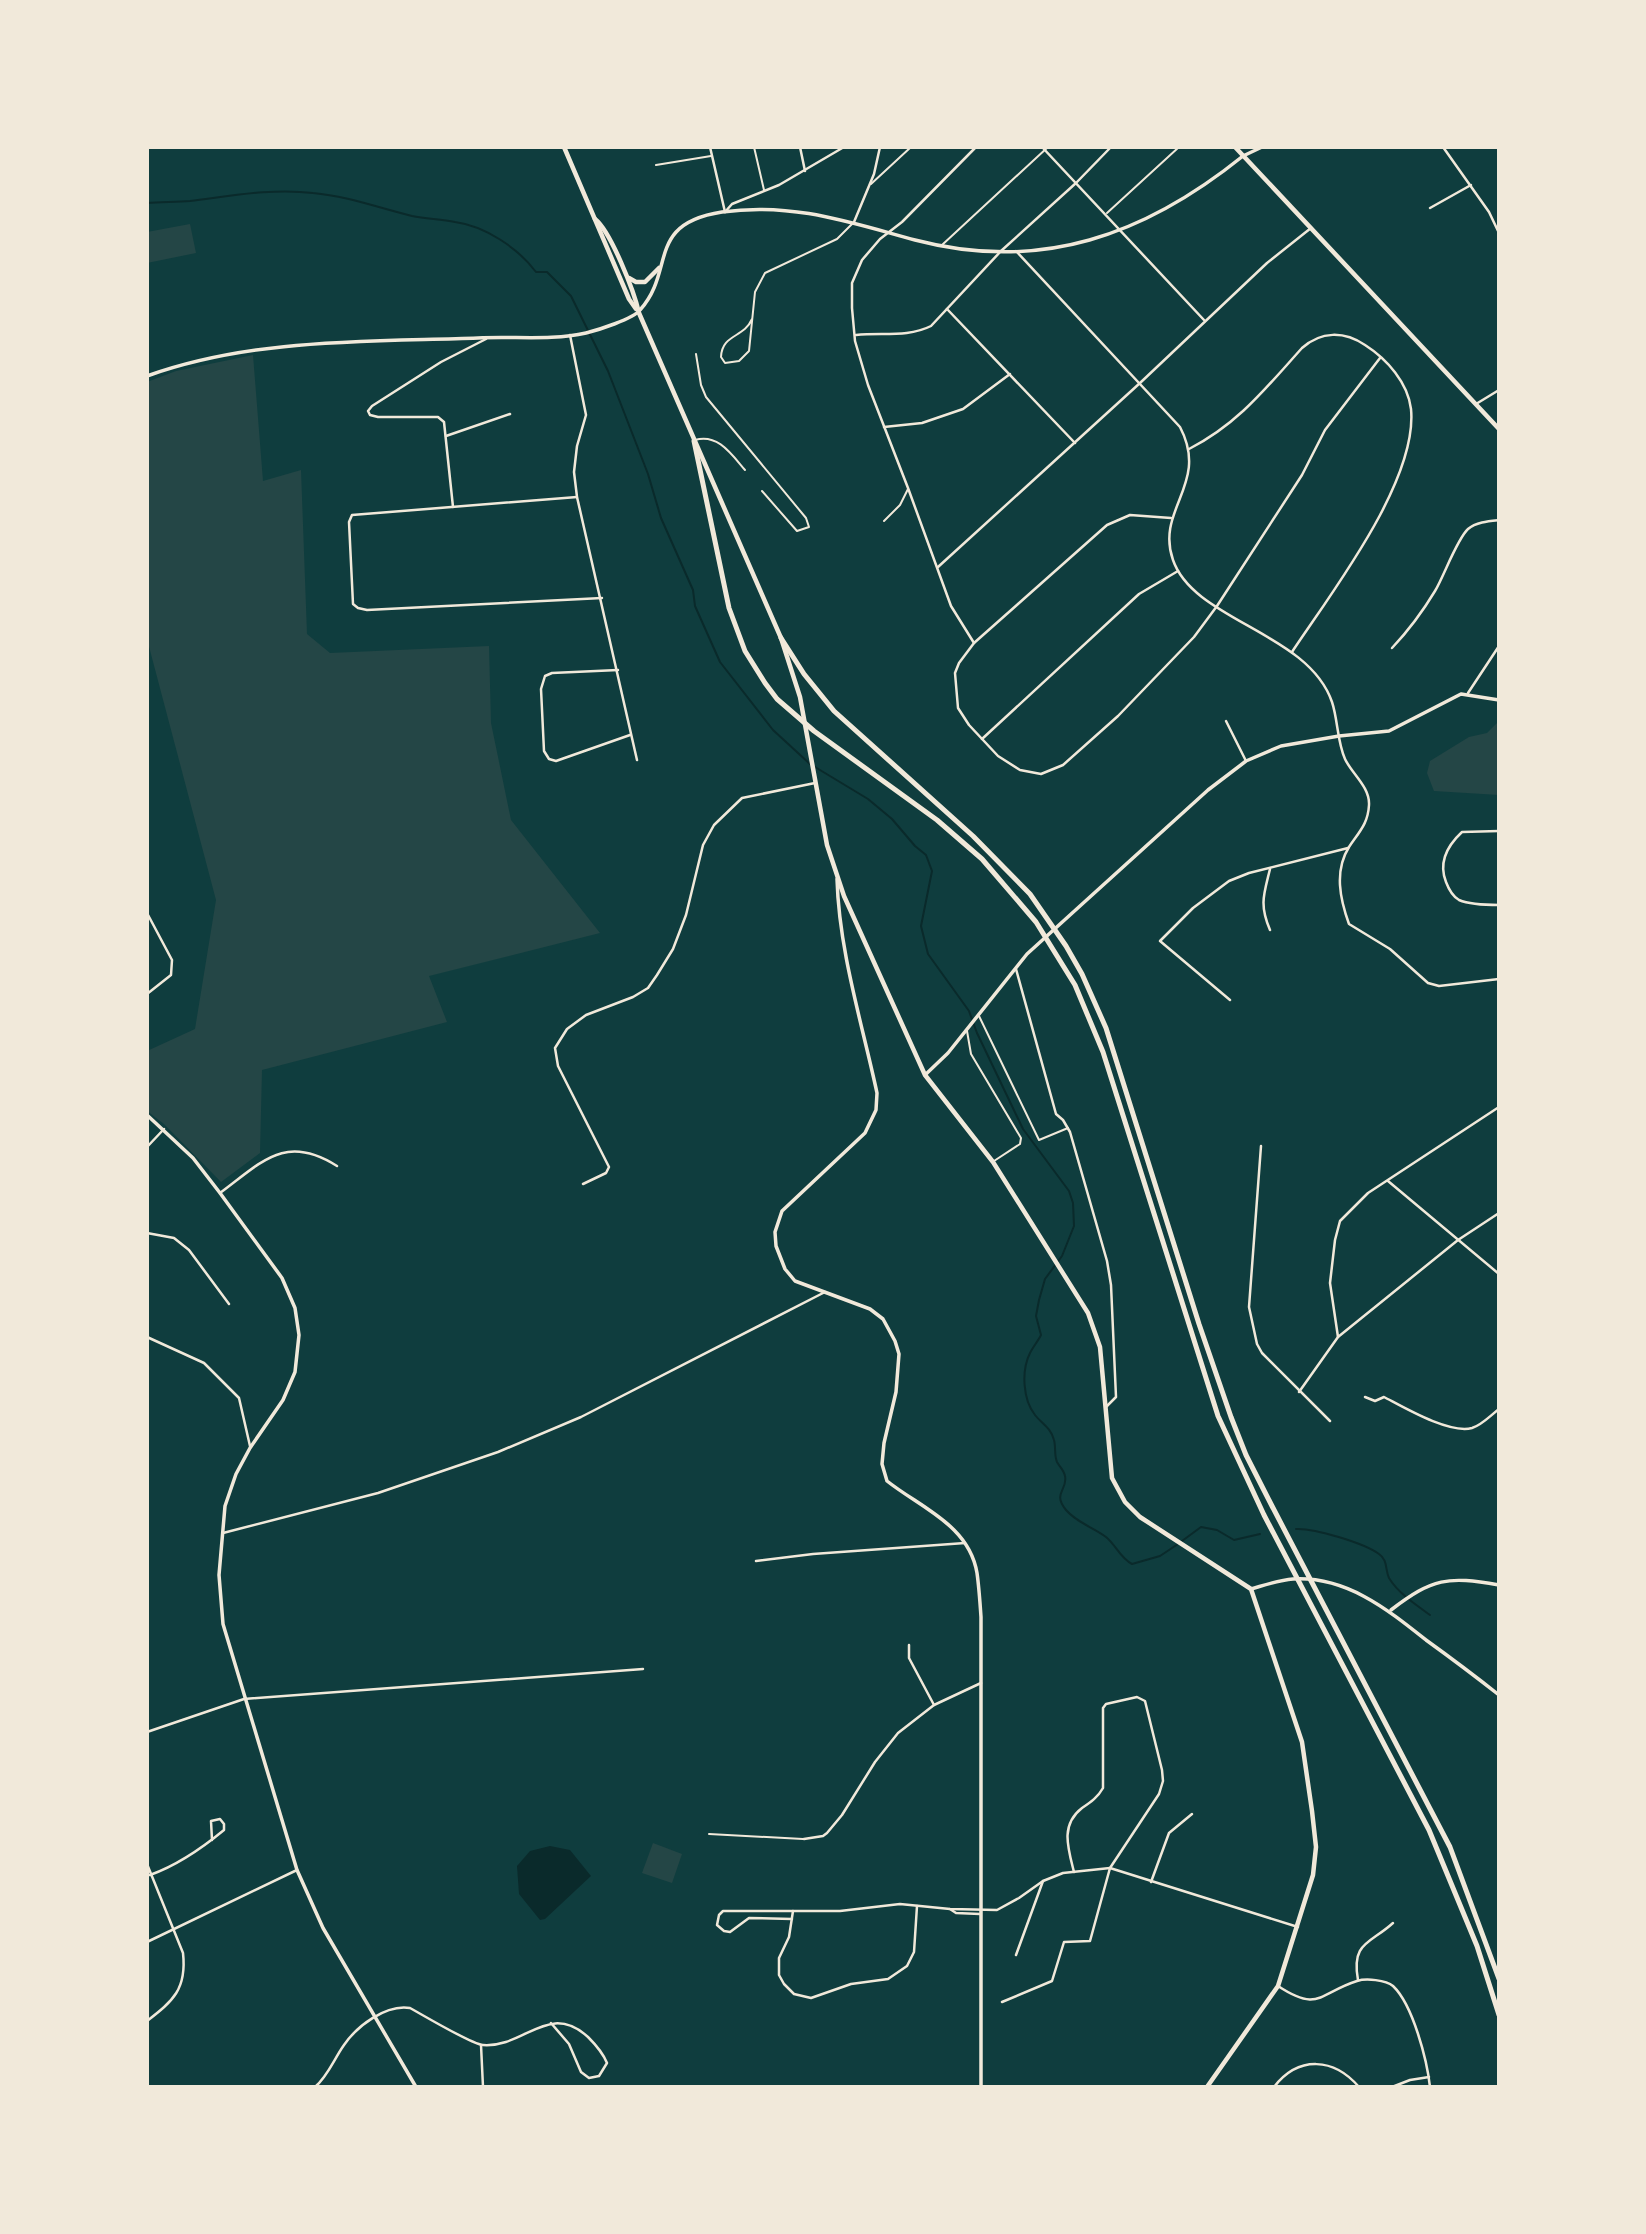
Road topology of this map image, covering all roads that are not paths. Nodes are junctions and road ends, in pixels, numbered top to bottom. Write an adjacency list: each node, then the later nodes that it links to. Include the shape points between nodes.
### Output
1 (564, 147): 26 (main road)
2 (710, 147): 15 (street)
3 (754, 147): 22 (lane)
4 (800, 147): 18 (street)
5 (844, 147): 18 (street)
6 (880, 147): 20 (street)
7 (911, 147): 20 (lane)
8 (976, 147): 30 (street)
9 (1111, 147): 19 (street)
10 (1179, 147): 25 (lane)
11 (1235, 147): 16 (main road)
12 (1262, 147): 16 (street)
13 (1443, 147): 21 (street)
14 (1045, 148): 19 (street); 32 (lane)
15 (712, 156): 17 (lane); 24 (street)
16 (1243, 156): 28 (main road); 29 (street, via 1181,201)
17 (656, 165)
18 (805, 171): 22 (street)
19 (1076, 183): 25 (street); 33 (street)
20 (870, 185): 27 (street)
21 (1471, 185): 23 (street); 31 (street)
22 (765, 191): 24 (street, via 732,204)
23 (1430, 208)
24 (725, 212): 27 (street, via 795,211); 35 (street, via 681,227 667,245)
25 (1106, 214): 29 (street)
26 (595, 219): 36 (main road); 38 (main road, via 628,299)
27 (855, 222): 30 (street); 39 (lane, via 837,239 765,273 755,292)
28 (1311, 228): 40 (street); 50 (main road)
29 (1120, 230): 34 (street, via 1054,248); 40 (street)
30 (888, 232): 32 (street); 42 (street, via 862,260 852,283)
31 (1499, 233)
32 (941, 246): 33 (street)
33 (1001, 251): 34 (street); 37 (street)
34 (1016, 251): 48 (street)
35 (659, 268): 36 (main road, via 640,283); 38 (street)
36 (625, 275): 38 (main road)
37 (947, 309): 42 (street, via 919,332); 46 (street)
38 (639, 313): 41 (street); 55 (main road)
39 (752, 319): 39 (lane, via 747,330 723,346 725,363 748,354)
40 (1204, 320): 48 (street)
41 (570, 335): 43 (street); 61 (street, via 586,415 574,472)
42 (856, 335): 52 (street, via 859,359)
43 (489, 337): 47 (street, via 254,349 192,361); 54 (street, via 440,362 368,411 378,417 438,417 444,422)
44 (696, 354): 60 (lane, via 706,397 809,527 797,531)
45 (1380, 358): 57 (street, via 1343,335 1311,340 1234,421); 69 (street, via 1325,430 1302,475); 74 (street, via 1399,377 1411,411 1411,429 1396,483 1383,512)
46 (1010, 373): 52 (street, via 963,409 922,424); 56 (street)
47 (147, 376)
48 (1140, 383): 56 (street); 57 (street, via 1180,427)
49 (1499, 390): 50 (street)
50 (1476, 404): 53 (main road)
51 (510, 414): 54 (street)
52 (884, 427): 59 (street)
53 (1499, 429)
54 (446, 436): 62 (street)
55 (694, 440): 58 (lane, via 719,442); 70 (main road); 163 (highway, via 736,629 765,683 794,715 960,839 1003,881 1058,954 1089,1013 1218,1416 1429,1830)
56 (1075, 443): 66 (street)
57 (1189, 449): 63 (street, via 1186,486)
58 (745, 470)
59 (908, 488): 65 (lane, via 900,506); 66 (street)
60 (762, 491)
61 (578, 497): 62 (street); 68 (street)
62 (453, 507): 68 (street, via 352,515 353,604 367,610)
63 (1171, 518): 67 (street, via 1170,551); 71 (street, via 1130,515 1107,524)
64 (1499, 520): 73 (street, via 1467,530 1434,592)
65 (884, 521)
66 (938, 567): 71 (street, via 951,606)
67 (1178, 571): 69 (street, via 1194,592); 81 (street, via 1139,594)
68 (602, 598): 75 (street)
69 (1217, 606): 74 (street); 81 (street, via 1167,667 1063,765 1041,774 1020,770)
70 (781, 638): 84 (main road, via 800,697); 159 (highway, via 834,711 1030,894 1082,974 1107,1028 1203,1335 1246,1455 1450,1847)
71 (974, 643): 81 (street, via 955,673 958,708)
72 (1499, 646): 76 (street)
73 (1392, 648)
74 (1292, 652): 80 (street, via 1324,686)
75 (618, 670): 79 (street); 79 (street, via 545,676 541,689 544,751 556,761)
76 (1468, 693): 77 (street); 80 (street, via 1389,731)
77 (1499, 700)
78 (1226, 721): 83 (street)
79 (632, 734): 82 (street)
80 (1339, 736): 83 (street, via 1281,746); 86 (street, via 1344,756 1370,802 1365,827)
81 (982, 738)
82 (638, 760)
83 (1246, 761): 92 (street, via 1208,790)
84 (814, 783): 88 (main road); 108 (street, via 742,798 714,825 703,845 673,949 648,988 586,1015 558,1040 558,1066 609,1167)
85 (1499, 831): 89 (street, via 1462,832 1446,851 1443,867 1449,891 1457,899)
86 (1348, 848): 87 (street); 93 (street, via 1340,880 1349,924 1390,949 1428,983 1439,986)
87 (1270, 869): 91 (street, via 1262,902); 95 (street, via 1229,881 1160,941)
88 (836, 877): 98 (main road); 114 (street, via 849,966 877,1093 876,1110 865,1133 782,1211 775,1232 785,1269 795,1281)
89 (1499, 905)
90 (147, 914): 94 (street, via 172,960 171,975)
91 (1270, 930)
92 (1015, 966): 96 (street); 101 (street, via 1056,1114)
93 (1499, 979)
94 (147, 994)
95 (1230, 1000)
96 (977, 1017): 97 (street); 101 (lane, via 1039,1140)
97 (969, 1028): 98 (street); 105 (lane, via 971,1054 1021,1138 1020,1144)
98 (925, 1075): 105 (main road)
99 (1499, 1107): 107 (street)
100 (147, 1115): 102 (street)
101 (1068, 1128): 120 (street, via 1111,1285 1116,1397)
102 (164, 1129): 104 (street); 109 (street)
103 (1261, 1146): 118 (street, via 1249,1316 1262,1353)
104 (147, 1147)
105 (993, 1162): 120 (main road, via 1088,1313 1098,1337)
106 (337, 1166): 109 (street, via 300,1150 281,1152)
107 (1388, 1181): 112 (street); 117 (street, via 1350,1208 1340,1221 1330,1283)
108 (583, 1184)
109 (220, 1193): 123 (street, via 282,1278 299,1328 298,1362 290,1385)
110 (1499, 1213): 112 (street)
111 (147, 1233): 115 (street, via 174,1238 189,1250)
112 (1458, 1240): 113 (street); 117 (street)
113 (1499, 1274)
114 (825, 1292): 124 (street, via 581,1417 498,1452 378,1493); 125 (street, via 870,1309 883,1319 895,1341 899,1354 896,1392 884,1443 887,1481 947,1523)
115 (229, 1304)
116 (147, 1337): 123 (street, via 204,1363 239,1398)
117 (1338, 1337): 118 (street)
118 (1299, 1392): 122 (street)
119 (1365, 1397): 121 (street, via 1375,1401 1384,1397 1426,1419 1469,1429)
120 (1106, 1407): 128 (main road, via 1110,1465 1118,1491 1131,1510)
121 (1499, 1409)
122 (1330, 1421)
123 (250, 1448): 124 (street, via 230,1488)
124 (221, 1534): 134 (street, via 220,1611)
125 (966, 1543): 126 (street); 132 (street, via 977,1571)
126 (756, 1561)
127 (1499, 1586): 129 (street, via 1453,1580 1426,1586)
128 (1251, 1588): 129 (street, via 1285,1580 1314,1580 1346,1588); 155 (main road, via 1302,1742 1312,1811 1315,1861)
129 (1391, 1611): 133 (street)
130 (909, 1645): 135 (street, via 909,1658)
131 (643, 1669): 134 (street)
132 (981, 1683): 135 (street); 149 (street)
133 (1499, 1695)
134 (244, 1699): 136 (street); 143 (street)
135 (934, 1705): 139 (street, via 898,1733 828,1832)
136 (147, 1732)
137 (1192, 1814): 147 (street, via 1169,1833)
138 (709, 1834): 139 (lane)
139 (804, 1839)
140 (212, 1840): 140 (street, via 224,1830 220,1819 211,1821); 145 (street, via 172,1867)
141 (147, 1864): 145 (street)
142 (1110, 1868): 144 (street); 144 (street, via 1160,1794 1163,1781 1145,1701 1137,1697 1103,1708 1103,1788 1070,1822 1066,1843); 147 (street); 162 (street, via 1090,1941 1064,1942 1052,1981)
143 (297, 1870): 156 (street); 164 (street, via 323,1928)
144 (1074, 1872): 146 (street)
145 (150, 1875): 156 (street)
146 (1043, 1881): 149 (street, via 997,1910); 158 (street)
147 (1151, 1882): 155 (street)
148 (917, 1906): 150 (street); 151 (street); 153 (street, via 914,1952 907,1966 888,1979 851,1984 811,1998 794,1993 779,1975 779,1958)
149 (980, 1908): 150 (street); 152 (street)
150 (950, 1909): 152 (street)
151 (793, 1911): 153 (street); 153 (street, via 723,1911 717,1925 730,1932 749,1918)
152 (981, 1914): 172 (street)
153 (792, 1919)
154 (1393, 1923): 160 (street, via 1358,1951)
155 (1298, 1927): 161 (main road)
156 (173, 1930): 157 (street); 165 (street, via 183,1953 183,1978 170,2003)
157 (147, 1942)
158 (1016, 1955)
159 (1499, 1979)
160 (1358, 1980): 161 (street, via 1324,1998 1309,2000); 168 (street, via 1392,1984 1413,2022)
161 (1278, 1986): 173 (main road)
162 (1002, 2003)
163 (1499, 2015)
164 (375, 2018): 167 (street, via 394,2008 410,2008); 169 (street, via 352,2035); 170 (street)
165 (147, 2021)
166 (551, 2023): 166 (street, via 570,2025 593,2042 607,2063 599,2076 589,2078 582,2072 569,2044); 167 (street)
167 (481, 2045): 171 (street)
168 (1429, 2077): 176 (street); 177 (street)
169 (315, 2087)
170 (416, 2087)
171 (484, 2087)
172 (981, 2087)
173 (1208, 2087)
174 (1275, 2087): 175 (street, via 1293,2070 1320,2063 1334,2066)
175 (1359, 2087)
176 (1392, 2087)
177 (1430, 2087)

